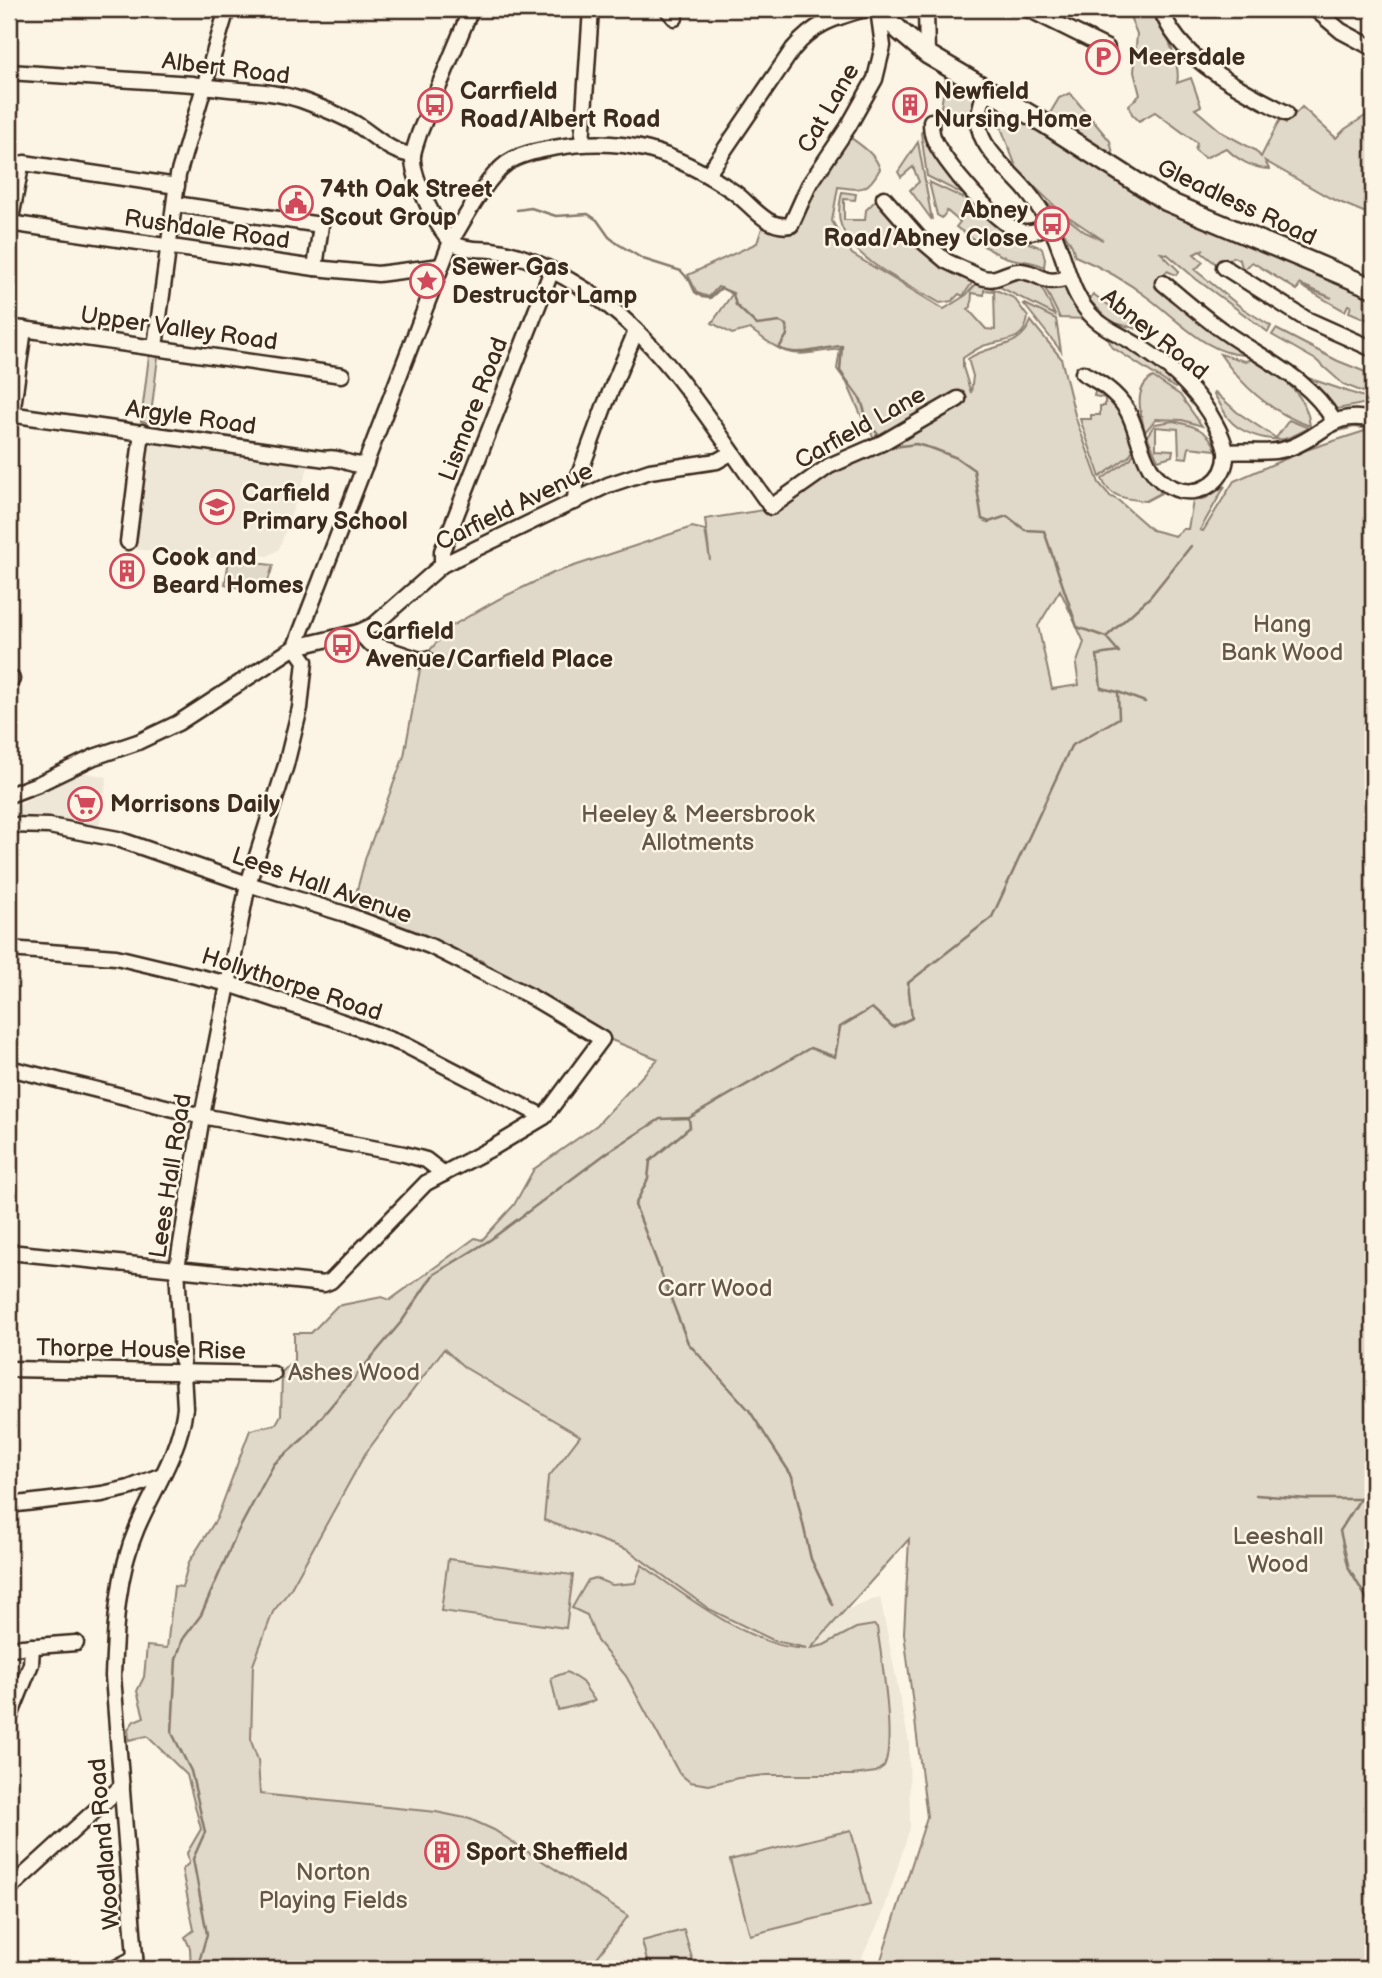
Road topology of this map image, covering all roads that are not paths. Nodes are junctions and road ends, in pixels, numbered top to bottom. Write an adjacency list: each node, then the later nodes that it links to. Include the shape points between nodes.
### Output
1 (227, 9): 14 (street)
2 (471, 9): 19 (street)
3 (591, 9): 18 (street)
4 (865, 9): 20 (street, via 825,21 806,33)
5 (878, 9): 12 (main road, Gleadless Road); 20 (street, Cat Lane, via 883,46 875,79 809,185 791,225 771,224)
6 (926, 9): 12 (street)
7 (1028, 9): 10 (street)
8 (1161, 9): 16 (street, via 1188,50 1205,66)
9 (1315, 9): 11 (street, via 1341,31)
10 (1107, 48)
11 (1373, 48)
12 (927, 54): 15 (main road, Gleadless Road)
13 (9, 72): 14 (street, Albert Road)
14 (204, 87): 19 (street, Albert Road, via 263,91 298,99 356,124 400,154); 21 (street)
15 (986, 89): 25 (street, Abney Road, via 979,111 980,133); 34 (main road, Gleadless Road, via 1177,206)
16 (1286, 113)
17 (931, 121): 25 (street, via 931,134 950,166 1011,228 1034,232)
18 (582, 143): 20 (street, via 648,149); 26 (street, via 507,163)
19 (413, 155): 26 (street, via 419,183)
20 (708, 174)
21 (177, 186): 23 (street); 24 (street, via 24,163)
22 (884, 198): 32 (street, via 946,261 978,276 1000,278 1021,271 1051,283)
23 (175, 204): 27 (street); 30 (street, via 321,225)
24 (9, 223): 27 (street, Rushdale Road)
25 (1050, 225): 32 (street, Abney Road)
26 (450, 241): 28 (street); 31 (street, via 460,247 498,251)
27 (169, 246): 30 (street, Rushdale Road); 37 (street)
28 (441, 266): 30 (street, Rushdale Road, via 378,274); 48 (street)
29 (1224, 267): 38 (street, via 1306,319)
30 (316, 268)
31 (552, 270): 36 (street, via 597,296); 51 (street, Lismore Road, via 442,551)
32 (1069, 278): 46 (street, Abney Road, via 1080,302 1096,319 1183,381 1210,414)
33 (1163, 283): 44 (street, via 1225,333 1297,378)
34 (1373, 288)
35 (16, 328): 37 (street, Upper Valley Road); 42 (street)
36 (636, 331): 47 (street); 49 (street, via 576,483)
37 (155, 347): 40 (street, Upper Valley Road)
38 (1373, 349)
39 (1083, 374): 46 (street, via 1118,398 1129,413 1151,470 1164,483 1191,492 1204,489 1217,478)
40 (342, 375)
41 (958, 399): 47 (street, Carfield Lane, via 885,441 829,466 771,507)
42 (10, 414): 45 (street, Argyle Road)
43 (1373, 420): 44 (street, via 1345,417)
44 (1334, 421): 46 (street, via 1291,447)
45 (142, 432): 48 (street, Argyle Road); 50 (street)
46 (1226, 452)
47 (731, 453): 49 (street, Carfield Avenue, via 717,461 629,477)
48 (366, 464): 53 (street)
49 (576, 502): 51 (street, Carfield Avenue)
50 (128, 542)
51 (442, 565): 52 (street, Carfield Avenue, via 374,625)
52 (359, 632): 53 (street, Carfield Avenue); 54 (street, via 369,643)
53 (295, 647): 55 (street, Carfield Avenue, via 178,723); 57 (street, Lees Hall Road, via 305,660 300,708)
54 (426, 659)
55 (9, 795)
56 (9, 825): 57 (street, Lees Hall Avenue, via 49,826 118,839)
57 (248, 884): 59 (street, Lees Hall Road); 62 (street, Lees Hall Avenue, via 430,946 528,995 602,1039)
58 (9, 949): 59 (street, Hollythorpe Road, via 116,957)
59 (229, 984): 61 (street, Lees Hall Road); 62 (street, Hollythorpe Road, via 405,1045)
60 (9, 1069): 61 (street)
61 (202, 1116): 63 (street, via 404,1154 426,1160); 65 (street, Lees Hall Road)
62 (544, 1117): 63 (street)
63 (444, 1174): 65 (street, via 426,1183 324,1284)
64 (9, 1252): 65 (street)
65 (177, 1268): 67 (street, Lees Hall Road)
66 (9, 1369): 67 (street, Thorpe House Rise)
67 (183, 1373): 68 (street, Thorpe House Rise); 69 (street, Lees Hall Road, via 182,1429)
68 (273, 1374)
69 (162, 1475): 70 (street, via 111,1492); 74 (street, Lees Hall Road, via 127,1554 121,1583 113,1676)
70 (9, 1506)
71 (76, 1643): 72 (street)
72 (32, 1646): 73 (street); 75 (street, via 31,1664)
73 (9, 1648)
74 (116, 1715): 76 (street, Woodland Road)
75 (9, 1719)
76 (122, 1786): 77 (street); 78 (street, Woodland Road)
77 (9, 1889)
78 (136, 1964): 79 (street)
79 (114, 1969)

